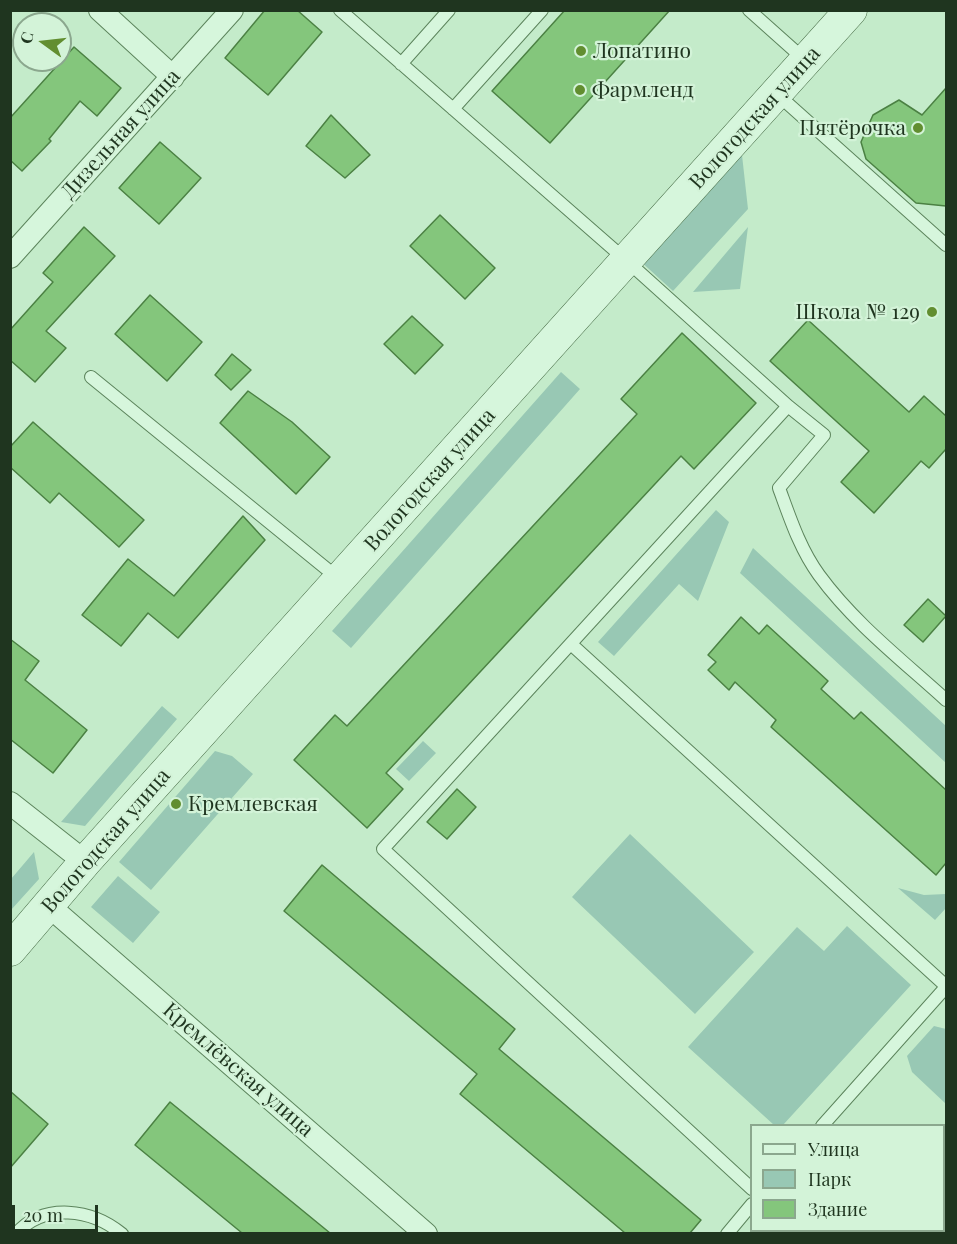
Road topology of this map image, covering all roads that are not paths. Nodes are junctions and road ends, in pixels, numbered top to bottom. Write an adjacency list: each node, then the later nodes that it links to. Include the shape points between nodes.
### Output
1 (100, 10): 10 (street)
2 (232, 10): 10 (street, Дизельная улица)
3 (340, 10): 9 (lane)
4 (449, 10): 9 (lane)
5 (542, 10): 12 (lane)
6 (749, 10): 8 (lane)
7 (850, 10): 8 (main road, Вологодская улица)
8 (806, 61): 11 (main road, Вологодская улица)
9 (401, 64): 12 (lane)
10 (173, 77): 14 (street, Дизельная улица)
11 (776, 93): 13 (lane); 15 (main road, Вологодская улица)
12 (453, 109): 15 (lane)
13 (946, 245)
14 (10, 258)
15 (627, 261): 17 (lane); 18 (main road, Вологодская улица)
16 (91, 377): 18 (lane)
17 (788, 406): 19 (lane); 20 (lane, via 824,435 779,488 796,534 818,573 849,613)
18 (340, 580): 22 (main road, Вологодская улица)
19 (571, 644): 25 (lane); 27 (lane, via 383,849)
20 (946, 700)
21 (10, 803): 22 (street)
22 (85, 862): 23 (main road, Вологодская улица)
23 (49, 906): 24 (main road, Вологодская улица); 31 (street, Кремлёвская улица)
24 (10, 950)
25 (946, 987): 26 (lane)
26 (823, 1124)
27 (750, 1187)
28 (750, 1206): 32 (lane)
29 (16, 1233): 30 (lane, via 23,1226 63,1210 106,1220)
30 (122, 1233)
31 (426, 1233)
32 (727, 1233)

